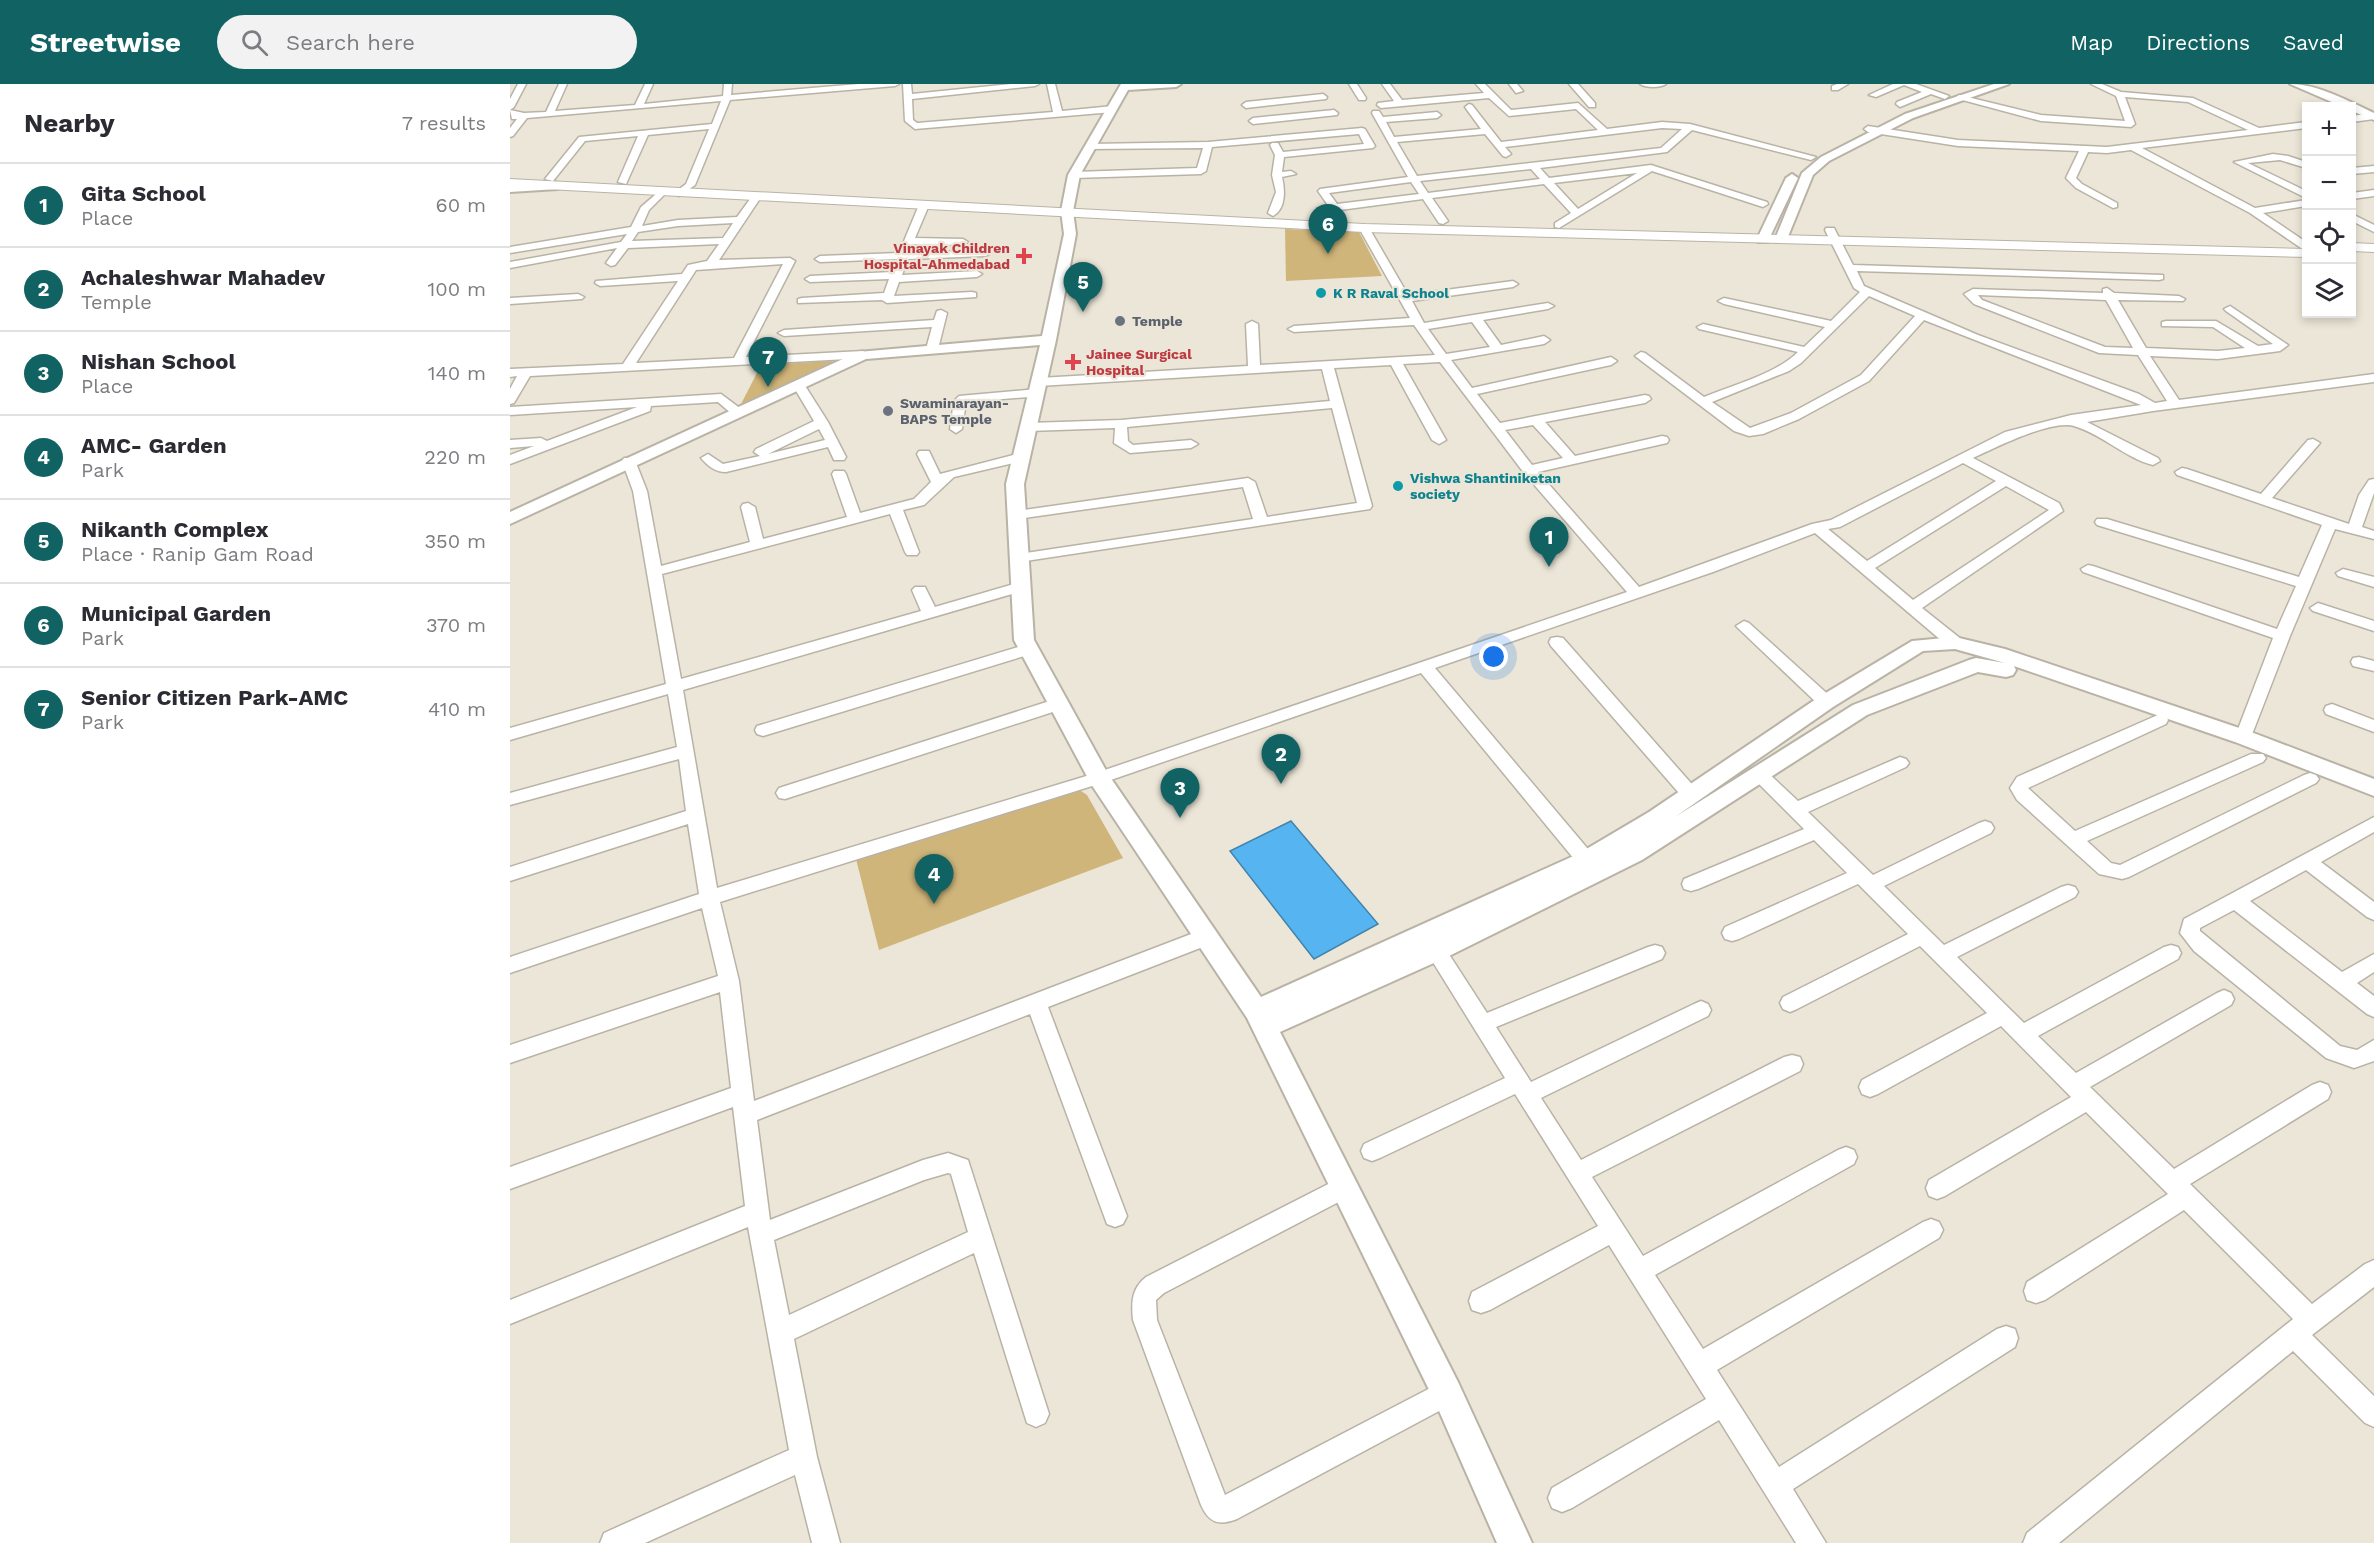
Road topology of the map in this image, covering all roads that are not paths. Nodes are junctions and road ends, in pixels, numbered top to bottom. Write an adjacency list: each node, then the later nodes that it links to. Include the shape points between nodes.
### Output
1 (522, 84): 43 (street)
2 (563, 84): 50 (street)
3 (649, 84): 44 (street)
4 (729, 84): 35 (street)
5 (895, 84): 35 (street)
6 (940, 84): 29 (street)
7 (1035, 84): 25 (street, via 1009,91)
8 (1052, 84): 51 (street)
9 (1176, 84): 24 (street)
10 (1353, 84): 36 (street)
11 (1386, 84): 39 (street)
12 (1480, 84): 31 (street)
13 (1573, 84): 42 (street)
14 (1644, 84): 15 (street)
15 (1662, 84)
16 (1844, 84): 27 (street)
17 (1900, 84): 32 (street)
18 (1907, 84): 28 (street)
19 (1981, 84): 33 (street)
20 (2004, 84): 37 (street)
21 (2095, 84): 30 (street)
22 (2295, 84): 38 (street)
23 (910, 85): 34 (street)
24 (1126, 85): 46 (street)
25 (992, 86): 26 (street)
26 (967, 87): 29 (street)
27 (1834, 88)
28 (1931, 91): 33 (street); 40 (street)
29 (942, 94): 34 (street)
30 (2120, 94): 37 (street, via 2131,124 2041,118); 64 (street, via 2190,100)
31 (1489, 95): 39 (street, via 1453,94); 66 (street, via 1509,113 1578,106)
32 (1873, 95)
33 (1945, 96): 62 (street, via 1895,114)
34 (908, 97): 51 (street, via 909,121 915,126 1016,114)
35 (727, 98): 44 (street); 59 (street)
36 (1362, 98)
37 (1959, 98): 62 (street)
38 (2338, 102)
39 (1400, 103): 49 (street)
40 (1900, 104)
41 (1246, 105): 58 (street, via 1321,94 1334,113)
42 (1592, 105)
43 (510, 107)
44 (638, 107): 50 (street)
45 (1469, 107): 63 (street)
46 (1113, 109): 51 (street); 73 (street)
47 (2356, 110): 54 (street)
48 (510, 113): 53 (street)
49 (1379, 113): 52 (street); 70 (street)
50 (549, 114): 53 (street)
51 (1058, 114)
52 (1437, 115)
53 (524, 116): 55 (street); 68 (street)
54 (2374, 117): 56 (street)
55 (510, 118)
56 (2356, 119)
57 (1346, 123): 65 (street)
58 (1253, 125)
59 (715, 126): 67 (street); 95 (street)
60 (2302, 126): 64 (street)
61 (1690, 127): 66 (street, via 1662,125); 76 (street); 78 (street)
62 (1874, 130): 75 (street, via 1958,143); 78 (street); 119 (street, via 1808,173)
63 (1487, 131): 70 (street); 72 (street)
64 (2258, 131): 74 (street)
65 (1352, 132): 69 (street); 77 (street, via 1362,131 1370,146)
66 (1605, 132): 72 (street)
67 (644, 133): 92 (street); 93 (street, via 582,139)
68 (510, 134)
69 (1271, 139): 71 (street); 77 (street)
70 (1393, 140): 89 (street)
71 (1208, 145): 73 (street); 86 (street, via 1201,171)
72 (1499, 145): 79 (street)
73 (1090, 147): 86 (street)
74 (2133, 147): 75 (street); 107 (street)
75 (2085, 149): 105 (street, via 2071,178)
76 (1664, 150): 81 (street); 82 (street, via 1663,162)
77 (1280, 154): 87 (street)
78 (1811, 157): 118 (street, via 1788,183)
79 (1510, 158)
80 (2302, 163): 97 (street, via 2275,155 2239,162)
81 (1533, 165): 89 (street); 90 (street)
82 (1651, 168): 90 (street); 102 (street); 110 (street)
83 (2374, 169): 84 (street)
84 (2356, 171)
85 (1291, 174): 87 (street)
86 (1074, 175): 106 (street)
87 (1277, 175): 109 (street, via 1281,192)
88 (510, 176): 91 (main road); 93 (street)
89 (1414, 179): 99 (street); 108 (street, via 1323,191)
90 (1546, 181): 99 (street); 110 (street)
91 (521, 182): 93 (main road)
92 (623, 182): 93 (main road); 95 (main road)
93 (552, 183): 94 (street); 96 (main road)
94 (510, 188)
95 (684, 189): 96 (main road); 101 (main road); 106 (main road)
96 (663, 192): 117 (street, via 645,209)
97 (2302, 193)
98 (2374, 194): 100 (street)
99 (1427, 196): 108 (street); 113 (street)
100 (2356, 196)
101 (756, 197): 104 (main road); 111 (street)
102 (1763, 204)
103 (2302, 204): 107 (street)
104 (924, 205): 106 (main road); 122 (street)
105 (2113, 205)
106 (1068, 206): 109 (main road); 115 (main road); 168 (street, via 1070,234)
107 (2254, 211): 124 (street)
108 (1331, 212): 109 (main road); 113 (main road)
109 (1273, 213)
110 (1576, 213): 114 (street)
111 (740, 220): 117 (street); 121 (street)
112 (2356, 220): 116 (street)
113 (1443, 221): 114 (main road)
114 (1559, 225): 118 (main road)
115 (1364, 228): 118 (main road); 150 (street)
116 (2374, 229)
117 (635, 230): 123 (street); 128 (street)
118 (1766, 233): 119 (main road)
119 (1783, 234): 120 (main road)
120 (1833, 235): 125 (main road); 136 (street)
121 (727, 241): 123 (street); 134 (street)
122 (909, 241): 130 (street); 130 (street, via 987,247)
123 (622, 245): 133 (street); 135 (street)
124 (2302, 245)
125 (2302, 248)
126 (2356, 248): 127 (main road)
127 (2374, 248)
128 (510, 250)
129 (2356, 254): 131 (main road)
130 (903, 255): 132 (street); 139 (street)
131 (2374, 255)
132 (820, 259)
133 (611, 263)
134 (711, 264): 138 (street, via 692,267); 179 (street, via 790,261)
135 (510, 265)
136 (1851, 268): 140 (street); 145 (street, via 1860,288)
137 (977, 274): 139 (street)
138 (684, 277): 142 (street); 183 (street)
139 (895, 277): 141 (street); 147 (street)
140 (2159, 277)
141 (810, 279)
142 (600, 283)
143 (1513, 284): 150 (street)
144 (2103, 284): 149 (street)
145 (1868, 291): 158 (street); 164 (street)
146 (972, 295): 147 (street, via 887,300)
147 (888, 296): 153 (street)
148 (578, 297): 152 (street)
149 (2111, 298): 151 (street); 175 (street); 175 (street, via 1970,294 1978,302 2086,345)
150 (1405, 299): 162 (street)
151 (2179, 299)
152 (510, 301)
153 (802, 301)
154 (1725, 301): 164 (street)
155 (1548, 306): 159 (street)
156 (942, 309): 160 (street)
157 (2230, 309): 174 (street, via 2282,345)
158 (1923, 315): 195 (street, via 1864,378 1795,416 1758,431 1738,428); 198 (street)
159 (1475, 318): 162 (street); 172 (street)
160 (938, 323): 170 (street); 171 (street)
161 (1252, 324): 184 (street)
162 (1419, 324): 166 (street); 178 (street)
163 (2166, 324): 174 (street, via 2216,324)
164 (1833, 325): 173 (street)
165 (1703, 327): 173 (street)
166 (1294, 329)
167 (784, 333): 170 (street)
168 (1049, 340): 171 (street); 190 (street)
169 (1544, 340): 172 (street)
170 (817, 344): 176 (street); 179 (street)
171 (932, 349): 176 (street)
172 (1498, 349): 178 (street)
173 (1807, 351): 195 (street, via 1785,368)
174 (2257, 351): 175 (street, via 2218,355)
175 (2142, 352): 196 (street)
176 (863, 354): 189 (street)
177 (1641, 356): 195 (street)
178 (1444, 358): 180 (street); 191 (street)
179 (738, 361): 183 (street)
180 (1395, 361): 182 (street); 208 (street)
181 (1611, 362): 191 (street)
182 (1328, 365): 184 (street); 197 (street)
183 (627, 367): 186 (street)
184 (1254, 369): 190 (street)
185 (2374, 371): 196 (street)
186 (526, 372): 187 (street); 193 (street)
187 (510, 373)
188 (2374, 378): 196 (street)
189 (798, 384): 200 (street); 203 (street)
190 (1038, 388): 205 (street); 207 (street, via 963,399)
191 (1470, 392): 206 (street)
192 (1645, 399): 202 (street)
193 (510, 400)
194 (661, 402): 199 (street); 200 (street, via 721,398); 209 (street)
195 (1702, 402)
196 (2173, 402): 198 (street)
197 (1339, 404): 204 (street); 237 (street, via 1365,506)
198 (2149, 405): 201 (street); 240 (street, via 2063,414 2005,429 1828,515)
199 (510, 411)
200 (737, 412): 221 (street)
201 (2071, 419): 219 (street, via 2010,435); 223 (street)
202 (1536, 420): 206 (street); 222 (street)
203 (822, 422): 210 (street); 224 (street)
204 (1120, 424): 205 (street); 214 (street, via 1121,443 1130,449)
205 (1029, 427): 217 (street)
206 (1496, 428): 225 (street)
207 (956, 429)
208 (1438, 440)
209 (559, 441): 213 (street); 220 (street)
210 (832, 441): 216 (street); 224 (street)
211 (1662, 441): 222 (street)
212 (2313, 443): 231 (street)
213 (510, 444)
214 (1191, 444)
215 (924, 454): 229 (street)
216 (839, 457)
217 (1021, 457): 229 (street, via 949,474); 234 (street, via 1015,484)
218 (708, 458): 224 (street)
219 (1963, 458): 228 (street); 240 (street, via 1835,524)
220 (510, 460)
221 (629, 461): 236 (street); 248 (street, via 640,491)
222 (1572, 461): 225 (street)
223 (2153, 461)
224 (726, 468)
225 (1529, 470): 254 (street)
226 (2182, 472): 231 (street)
227 (839, 474): 235 (street)
228 (2007, 480): 246 (street); 255 (street, via 2054,506 2056,511)
229 (938, 483): 233 (street, via 919,502)
230 (2372, 492): 241 (street)
231 (2264, 499): 239 (street)
232 (748, 507): 243 (street)
233 (895, 508): 235 (street); 244 (street)
234 (1017, 515): 237 (street, via 1248,482); 245 (street)
235 (855, 518): 243 (street)
236 (510, 519)
237 (1261, 521): 245 (street)
238 (2102, 522): 251 (street)
239 (2330, 523): 241 (street); 251 (street)
240 (1817, 527): 246 (street); 254 (street)
241 (2354, 530): 242 (street)
242 (2374, 536)
243 (757, 543): 248 (street)
244 (912, 552)
245 (1019, 558): 252 (street)
246 (1866, 568): 255 (street)
247 (2088, 569): 260 (street)
248 (653, 572): 265 (street)
249 (2343, 573): 250 (street)
250 (2374, 582)
251 (2306, 584): 260 (street)
252 (1021, 587): 257 (street); 263 (street)
253 (920, 590): 257 (street)
254 (1636, 593): 264 (street)
255 (1912, 607): 262 (street)
256 (2318, 608): 259 (street)
257 (930, 614): 265 (street)
258 (1744, 626): 266 (street)
259 (2374, 626)
260 (2282, 636): 273 (street)
261 (1557, 642): 282 (street)
262 (1955, 643): 266 (street, via 1919,645); 273 (street)
263 (1028, 649): 267 (street); 271 (street)
264 (1424, 666): 278 (street); 291 (street)
265 (673, 688): 272 (street); 274 (street)
266 (1826, 702): 282 (street)
267 (1059, 704): 278 (street); 281 (street)
268 (2332, 710): 270 (street)
269 (2160, 720): 275 (street); 277 (street, via 2009,670 1976,665 1860,710); 290 (street, via 2023,781 2019,788 2023,795)
270 (2374, 726)
271 (763, 730)
272 (510, 734)
273 (2243, 737): 280 (street)
274 (686, 751): 283 (street); 286 (street)
275 (2257, 758): 279 (street); 290 (street)
276 (1900, 763): 285 (street)
277 (1759, 774): 285 (street); 303 (street, via 1634,854)
278 (1099, 778): 297 (street); 302 (street)
279 (2310, 779): 284 (street); 290 (street, via 2122,872 2106,869)
280 (2374, 788)
281 (785, 793)
282 (1691, 795): 291 (street)
283 (510, 799)
284 (2374, 803)
285 (1795, 810): 289 (street)
286 (697, 814): 293 (street); 297 (street)
287 (2374, 824): 292 (street)
288 (1986, 828): 294 (street)
289 (1817, 831): 294 (street); 295 (street)
290 (2073, 840)
291 (1586, 860): 317 (street)
292 (2307, 861): 298 (street); 299 (street)
293 (510, 874)
294 (1866, 880): 300 (street); 301 (street)
295 (1691, 884)
296 (2068, 892): 306 (street)
297 (709, 898): 308 (street); 309 (street)
298 (2236, 901): 310 (street); 320 (street, via 2191,924 2190,933 2332,1052 2351,1060 2367,1056)
299 (2374, 912)
300 (1732, 933)
301 (1923, 936): 306 (street); 313 (street)
302 (1206, 937): 312 (street); 317 (street)
303 (1436, 951): 317 (street); 318 (street)
304 (1655, 953): 318 (street)
305 (2171, 953): 319 (street)
306 (1942, 955): 316 (street)
307 (2374, 962): 310 (street)
308 (510, 965)
309 (729, 981): 321 (street); 327 (street)
310 (2342, 983): 314 (street)
311 (2224, 999): 325 (street)
312 (1036, 1002): 327 (street); 335 (street)
313 (1790, 1004)
314 (2374, 1008)
315 (1701, 1010): 324 (street)
316 (2003, 1015): 319 (street); 323 (street)
317 (1260, 1019): 332 (street)
318 (1482, 1024): 324 (street)
319 (2022, 1034): 325 (street)
320 (2374, 1049)
321 (510, 1054)
322 (1792, 1064): 330 (street)
323 (1870, 1087)
324 (1523, 1088): 328 (street); 330 (street)
325 (2081, 1092): 333 (street); 334 (street)
326 (2320, 1092): 334 (street)
327 (744, 1104): 331 (street); 336 (street)
328 (1372, 1151)
329 (1846, 1157): 340 (street)
330 (1577, 1173): 337 (street)
331 (510, 1178)
332 (1344, 1187): 349 (street); 349 (street, via 1146,1292 1145,1320 1215,1505 1220,1510 1227,1509)
333 (1937, 1188)
334 (2179, 1189): 342 (street); 345 (street)
335 (1114, 1216)
336 (760, 1223): 339 (street, via 948,1163 960,1167); 344 (street); 346 (street)
337 (1613, 1230): 340 (street); 343 (street)
338 (1931, 1230): 348 (street)
339 (981, 1238): 346 (street); 351 (street)
340 (1639, 1271): 348 (street)
341 (2374, 1272): 345 (street)
342 (2036, 1291)
343 (1481, 1301)
344 (510, 1312)
345 (2303, 1327): 352 (street); 360 (street)
346 (781, 1332): 353 (street)
347 (2006, 1338): 354 (street)
348 (1700, 1366): 350 (street)
349 (1447, 1393): 356 (street)
350 (1723, 1403): 354 (street); 355 (street)
351 (1036, 1413)
352 (2374, 1414)
353 (804, 1456): 357 (street); 358 (street)
354 (1775, 1485): 359 (street)
355 (1562, 1498)
356 (1512, 1542)
357 (614, 1543)
358 (826, 1543)
359 (1812, 1543)
360 (2037, 1543)

